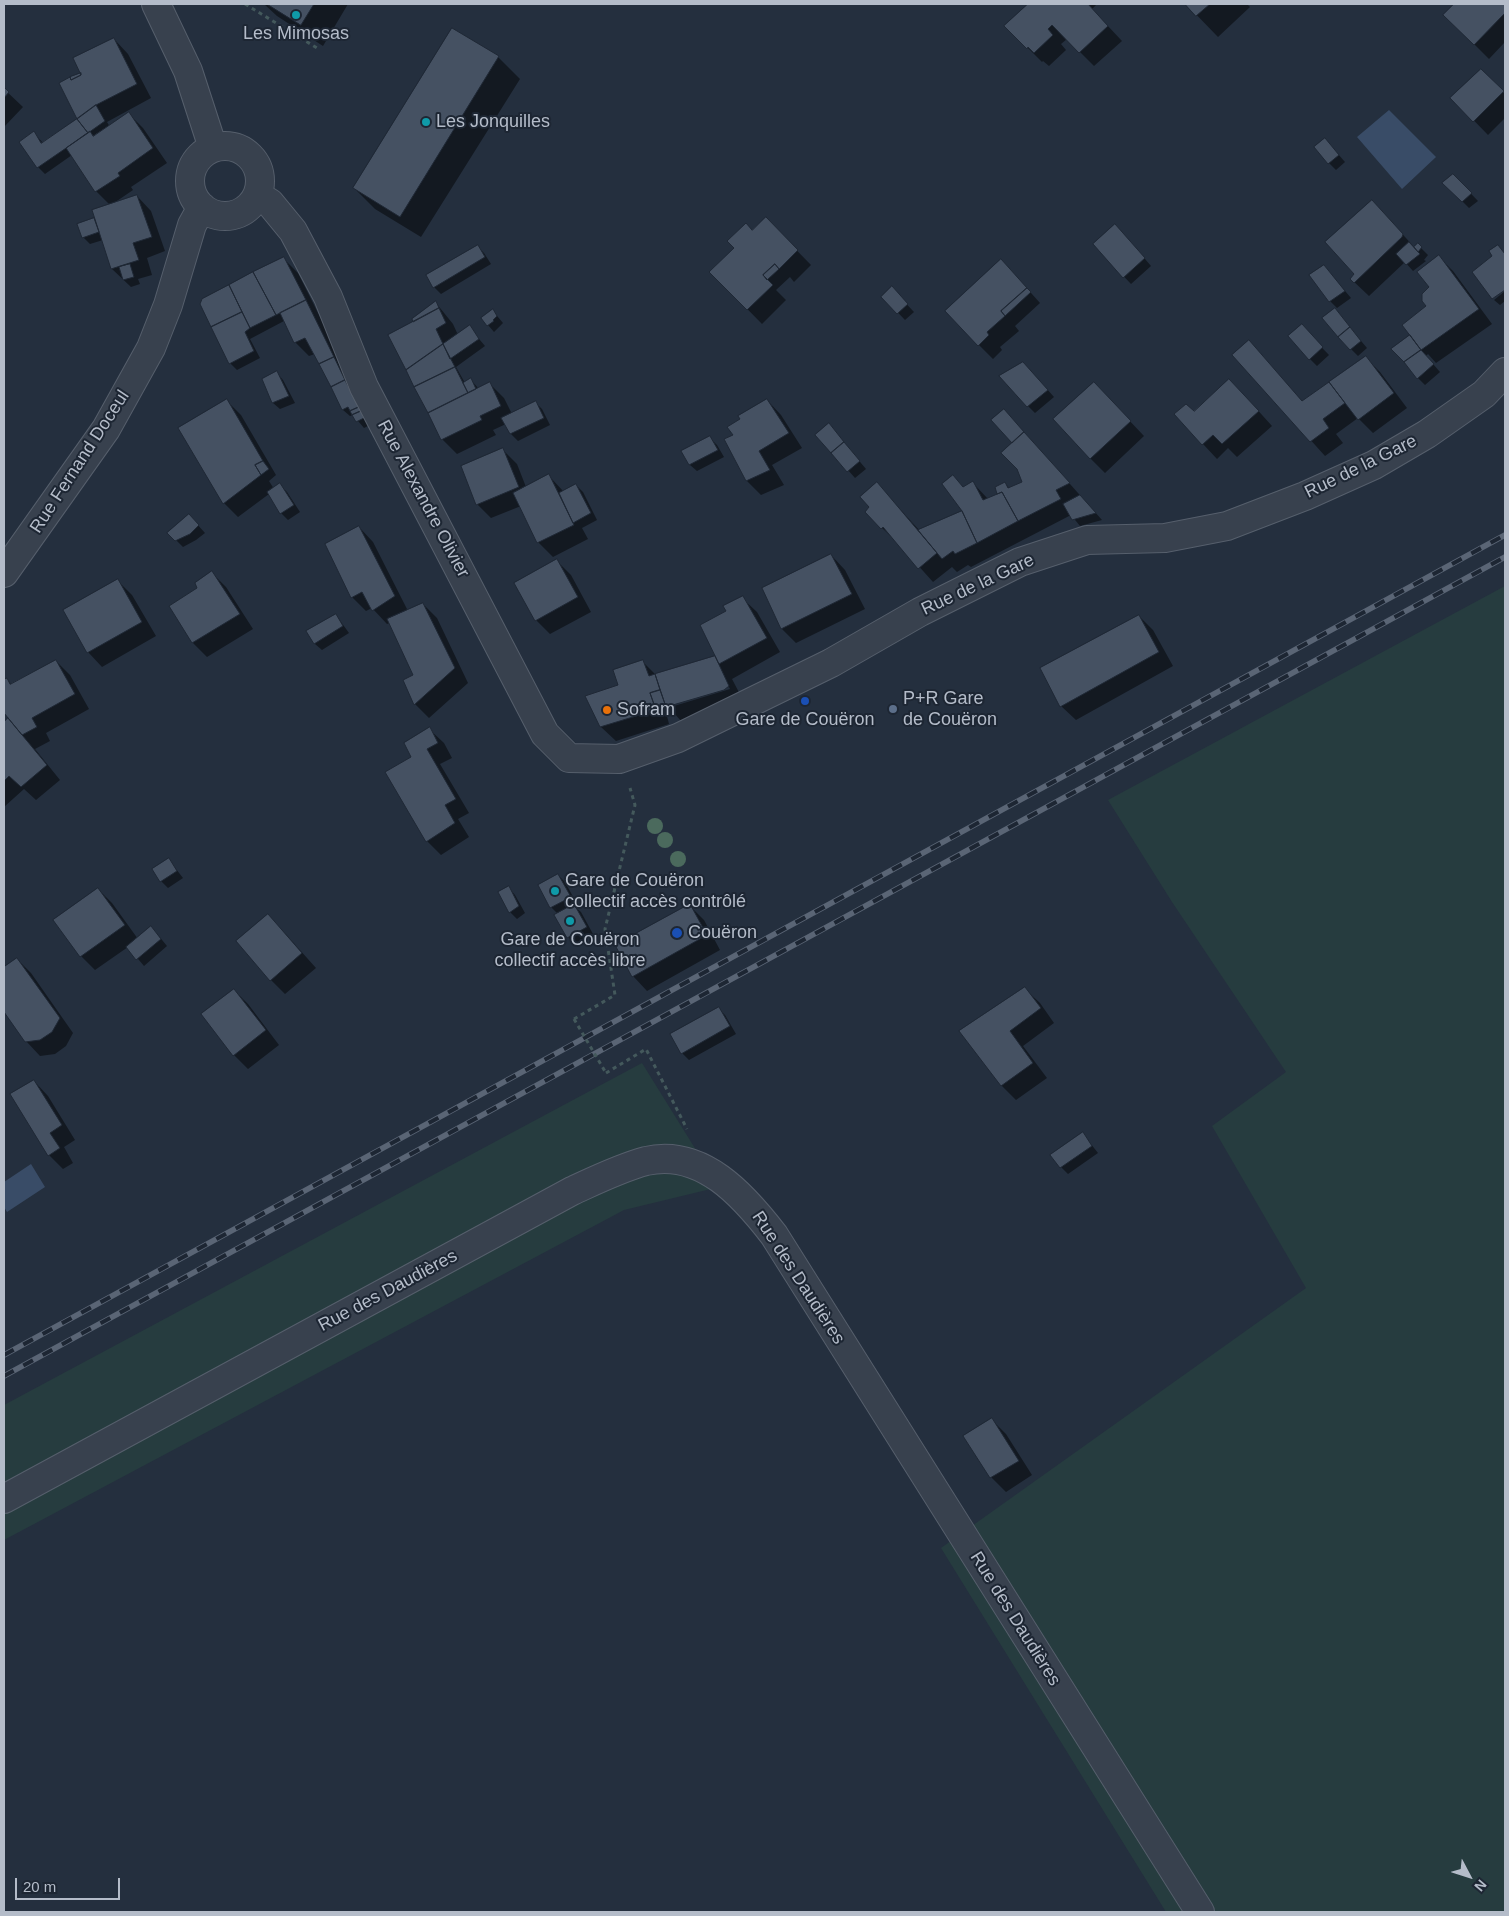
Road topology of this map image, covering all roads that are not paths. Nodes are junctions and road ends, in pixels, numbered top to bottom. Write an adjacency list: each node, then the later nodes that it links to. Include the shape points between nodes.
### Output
1 (156, 4): 2 (street, via 188,71)
2 (213, 148): 3 (street, via 235,147 254,160 260,183); 4 (street, via 195,163 190,174 194,198)
3 (257, 195): 4 (street, via 251,205 232,215 221,216); 7 (street, Rue Alexandre Olivier, via 270,203 293,231 328,297 364,387 545,734 569,758)
4 (202, 207): 6 (street, Rue Fernand Doceul, via 192,225 168,305 151,348 106,429)
5 (1505, 372): 7 (street, Rue de la Gare, via 1484,394 1427,434 1374,465 1305,496 1227,526 1165,538 1087,540 1020,562 920,612 814,672 678,738)
6 (4, 573)
7 (619, 758)
8 (4, 1499): 9 (street, Rue des Daudières, via 572,1191 648,1161 689,1163 708,1171 742,1196 774,1235)
9 (1200, 1912)

